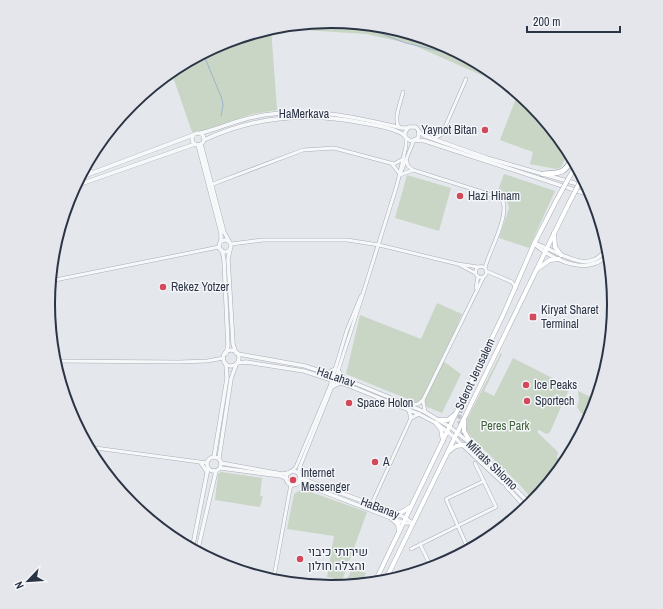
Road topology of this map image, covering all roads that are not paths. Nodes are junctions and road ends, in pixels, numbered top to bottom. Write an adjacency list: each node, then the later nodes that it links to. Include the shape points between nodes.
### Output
1 (466, 79): 9 (street)
2 (403, 92): 3 (street)
3 (397, 118): 4 (street); 5 (street)
4 (387, 124): 5 (street, HaMerkava); 8 (street, HaMerkava, via 330,113 282,112 252,117)
5 (399, 127): 6 (street, HaMerkava)
6 (407, 128): 7 (street, via 414,126); 11 (street)
7 (418, 131): 12 (street); 14 (street, via 419,135)
8 (201, 133): 10 (street); 13 (street)
9 (442, 134): 12 (street); 16 (street)
10 (193, 135): 15 (street, via 192,140); 22 (street)
11 (406, 137): 13 (street, HaMerkava, via 391,129 345,119 303,116 254,123); 14 (street); 17 (street)
12 (433, 139): 16 (street)
13 (204, 140): 15 (street)
14 (414, 140): 17 (street); 30 (street, via 425,141)
15 (198, 144): 26 (street); 28 (street); 32 (street)
16 (445, 144): 25 (street)
17 (404, 159): 18 (street); 20 (street); 24 (street)
18 (390, 163): 24 (street); 28 (street, via 334,148 316,148 303,150)
19 (570, 164): 25 (highway, via 562,172)
20 (413, 170): 24 (street); 43 (street, via 501,198 505,208)
21 (573, 170): 35 (main road, Sderot Jerusalem, bridge)
22 (92, 172): 23 (street)
23 (88, 174)
24 (400, 174): 34 (street)
25 (543, 174): 29 (street)
26 (83, 183)
27 (579, 183): 31 (main road, Sderot Jerusalem, bridge)
28 (213, 184): 33 (street, via 224,232)
29 (580, 185)
30 (584, 193)
31 (554, 231): 38 (main road, Sderot Jerusalem); 40 (main road, via 554,245)
32 (221, 241): 33 (street); 36 (street)
33 (230, 242): 34 (street, via 347,240); 37 (street)
34 (379, 244): 42 (street); 58 (street, via 348,330)
35 (534, 244): 38 (street); 48 (main road, Sderot Jerusalem)
36 (220, 248): 37 (street, via 226,252); 49 (street); 54 (street, via 224,260 228,345)
37 (230, 250): 53 (street, via 228,259 233,344)
38 (545, 250): 40 (street); 44 (main road, Sderot Jerusalem)
39 (603, 252): 40 (street, via 588,261)
40 (560, 257): 41 (street, via 575,265 588,266); 44 (main road)
41 (604, 258)
42 (458, 264): 43 (street); 45 (street)
43 (483, 268): 45 (street); 46 (street); 47 (street)
44 (536, 269): 67 (main road, Sderot Jerusalem)
45 (476, 275): 46 (street); 52 (street)
46 (484, 276): 47 (street); 52 (street)
47 (494, 276): 50 (street)
48 (520, 278): 50 (street); 51 (main road, Sderot Jerusalem)
49 (56, 280)
50 (512, 282): 51 (street)
51 (516, 288): 65 (main road, Sderot Jerusalem)
52 (476, 289): 63 (street)
53 (237, 354): 54 (street, via 231,351); 57 (street, via 239,358); 59 (street, HaLahav, via 305,366)
54 (225, 356): 55 (street, via 207,361 179,362); 56 (street)
55 (60, 360)
56 (226, 364): 57 (street); 79 (street, via 227,378)
57 (236, 364): 59 (street, HaLahav, via 246,362); 81 (street, via 231,379)
58 (337, 370): 59 (street); 60 (street); 61 (street)
59 (326, 376): 60 (street, HaLahav); 62 (street)
60 (334, 378): 61 (street, HaLahav); 62 (street)
61 (344, 381): 62 (street); 64 (street, HaLahav); 66 (street, HaLahav)
62 (331, 386): 88 (street, via 296,467); 90 (street, via 299,469)
63 (423, 400): 64 (street); 68 (street)
64 (411, 405): 68 (street, HaLahav)
65 (461, 406): 71 (main road, via 448,420); 72 (main road, Sderot Jerusalem)
66 (409, 410): 69 (street, HaLahav); 70 (street)
67 (467, 411): 74 (main road, Sderot Jerusalem); 77 (main road, via 464,431)
68 (426, 412): 71 (street, HaLahav)
69 (419, 414): 70 (street); 71 (street, HaLahav)
70 (411, 418): 96 (street)
71 (437, 421): 72 (street, HaLahav); 73 (street, HaLahav); 76 (main road)
72 (450, 427): 73 (main road, Sderot Jerusalem); 74 (street, Mifrats Shlomo)
73 (448, 432): 75 (street, Mifrats Shlomo); 76 (main road, Sderot Jerusalem)
74 (457, 432): 75 (main road, Sderot Jerusalem); 77 (street, Mifrats Shlomo)
75 (454, 436): 77 (street, Mifrats Shlomo); 80 (main road, Sderot Jerusalem)
76 (443, 441): 99 (main road, Sderot Jerusalem)
77 (469, 445): 80 (main road, via 452,448); 95 (main road, via 498,473); 97 (street, Mifrats Shlomo, via 497,468)
78 (95, 448): 82 (street)
79 (214, 457): 81 (street); 85 (street, via 209,459)
80 (444, 457): 106 (main road, Sderot Jerusalem)
81 (219, 458): 83 (street)
82 (201, 463): 85 (street); 89 (street)
83 (221, 463): 86 (street); 88 (street, via 282,474)
84 (475, 463): 92 (street)
85 (208, 466): 87 (street, via 212,471); 89 (street)
86 (221, 468): 87 (street); 91 (street, via 281,476)
87 (216, 471): 112 (street)
88 (290, 472): 90 (street); 91 (street)
89 (208, 476): 109 (street)
90 (299, 477): 93 (street); 98 (street, HaBanay)
91 (286, 479): 94 (street)
92 (484, 481): 107 (street, via 446,500); 107 (street, via 496,508)
93 (298, 482): 94 (street); 104 (street, HaBanay)
94 (292, 484): 115 (street)
95 (509, 489): 100 (street, Mifrats Shlomo)
96 (373, 501): 98 (street); 101 (street)
97 (526, 501)
98 (368, 503): 101 (street, HaBanay)
99 (413, 504): 102 (main road, via 402,512); 103 (main road, Sderot Jerusalem)
100 (523, 504)
101 (375, 506): 102 (street, HaBanay)
102 (395, 513): 103 (street, HaBanay)
103 (406, 518): 105 (main road, Sderot Jerusalem); 106 (street, HaBanay)
104 (392, 519): 105 (street, HaBanay); 108 (main road, via 398,524)
105 (404, 523): 106 (street, HaBanay); 108 (main road, Sderot Jerusalem)
106 (412, 523): 116 (main road, Sderot Jerusalem)
107 (457, 527): 110 (street); 111 (street)
108 (398, 535): 117 (main road, Sderot Jerusalem)
109 (193, 544)
110 (420, 544): 113 (street); 114 (street)
111 (466, 546)
112 (198, 547)
113 (411, 548)
114 (429, 563)
115 (274, 575)
116 (388, 575)
117 (377, 577)

